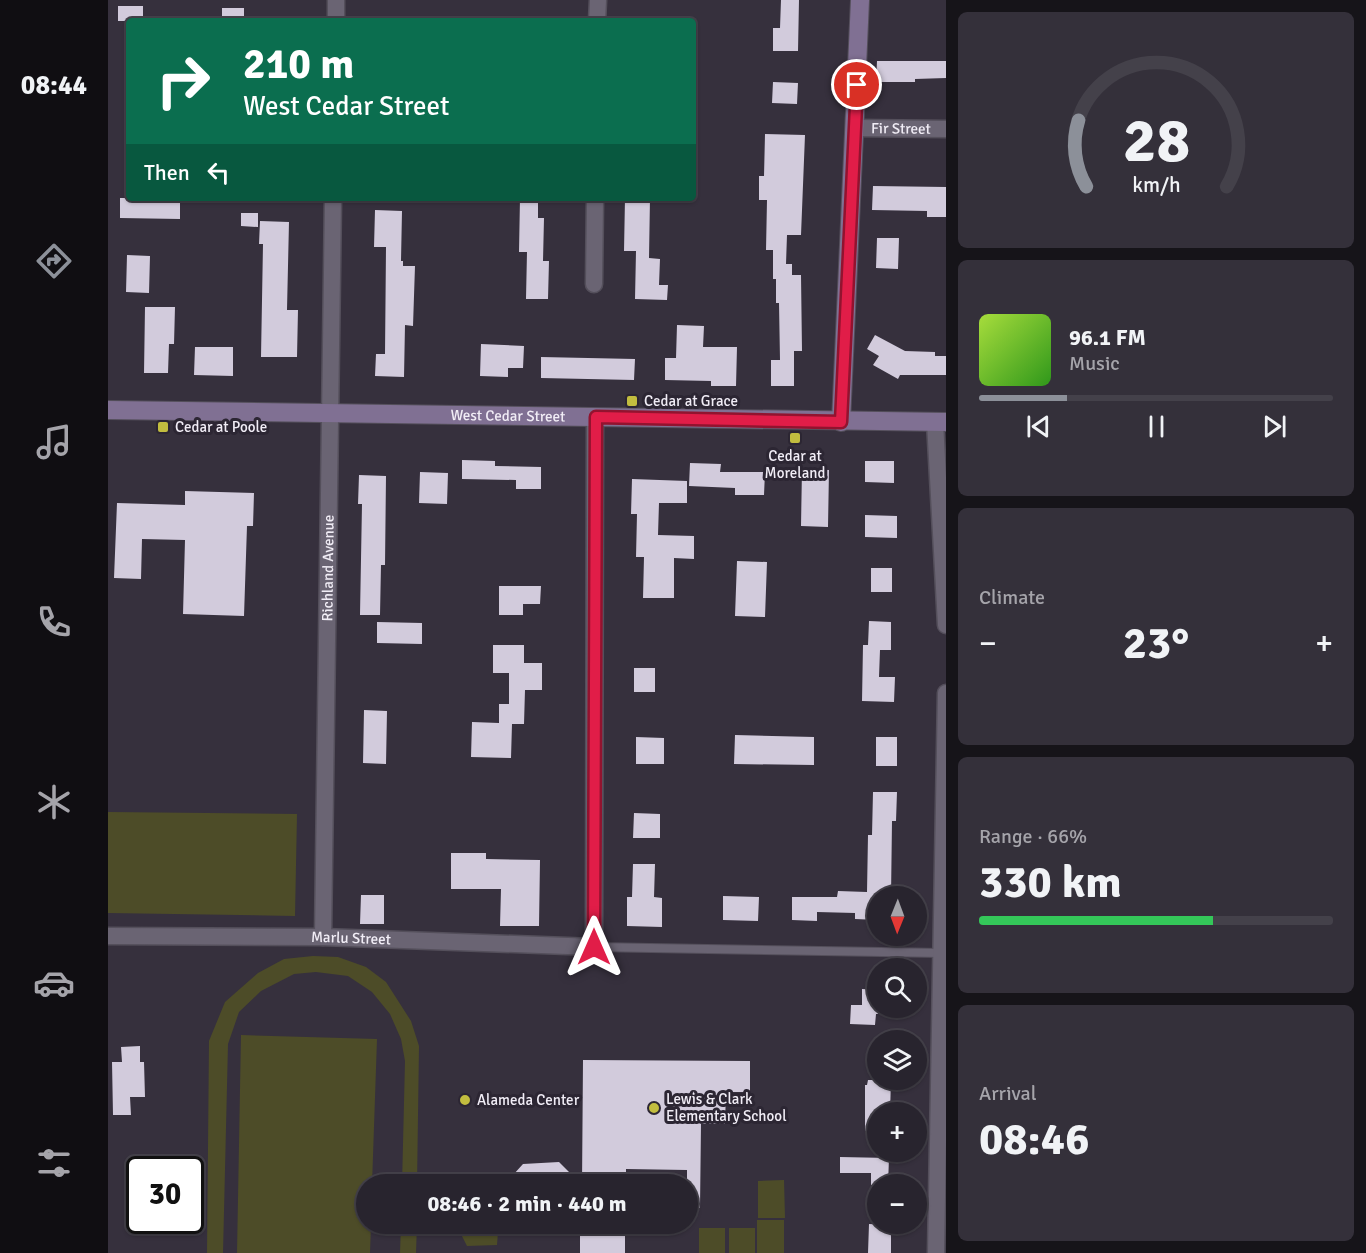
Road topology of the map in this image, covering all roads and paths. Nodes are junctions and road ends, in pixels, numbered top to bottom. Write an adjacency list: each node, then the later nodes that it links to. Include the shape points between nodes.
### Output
1 (336, 0): 4 (street)
2 (598, 0): 5 (street)
3 (860, 0): 6 (street)
4 (336, 18)
5 (597, 18)
6 (856, 128): 7 (street, Fir Street); 14 (street)
7 (946, 129)
8 (333, 201): 12 (street, Richland Avenue)
9 (595, 201): 10 (street)
10 (594, 284)
11 (108, 410): 12 (street, West Cedar Street)
12 (330, 413): 13 (street, West Cedar Street); 20 (street, Richland Avenue)
13 (596, 417): 14 (street, West Cedar Street); 21 (street)
14 (841, 422): 15 (street, West Cedar Street)
15 (940, 422): 16 (street)
16 (946, 625)
17 (946, 693): 18 (street)
18 (944, 869): 22 (street)
19 (108, 936): 20 (street, Marlu Street)
20 (323, 937): 21 (street, Marlu Street)
21 (594, 947): 22 (lane)
22 (941, 953): 23 (street)
23 (943, 1092): 24 (street)
24 (936, 1253)

